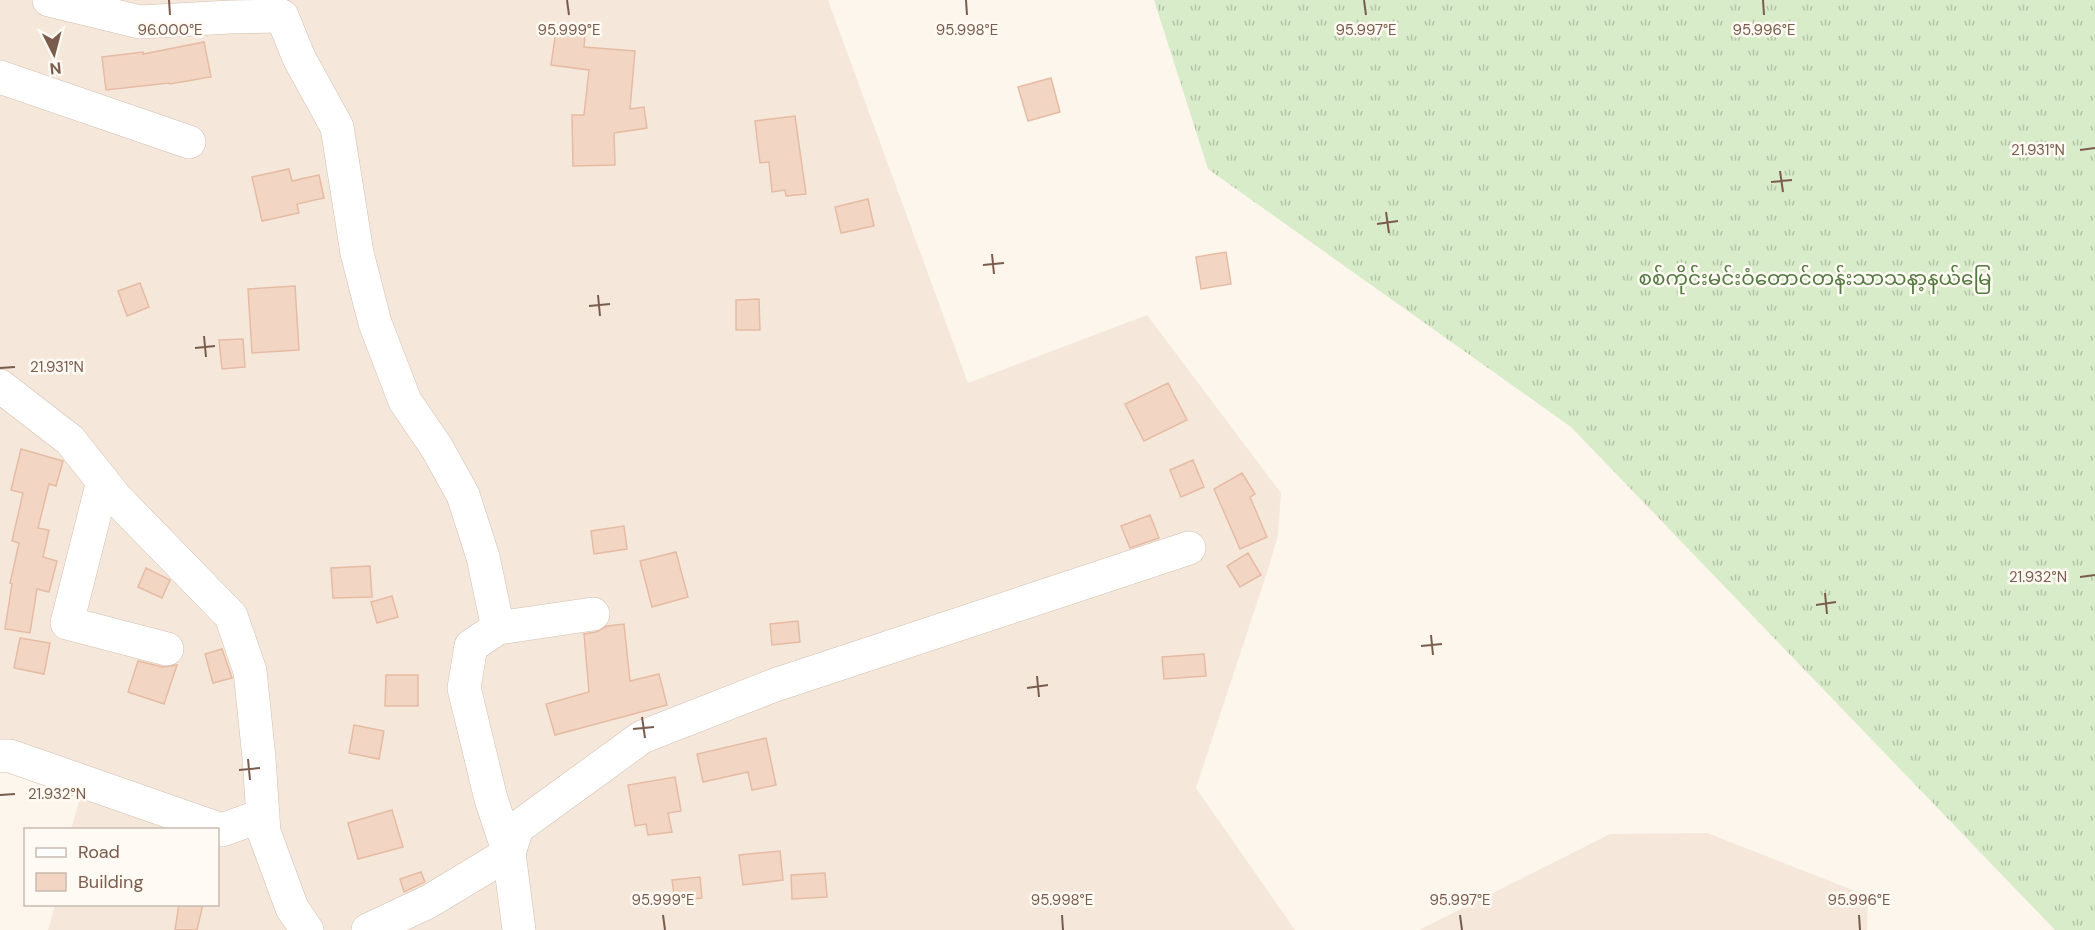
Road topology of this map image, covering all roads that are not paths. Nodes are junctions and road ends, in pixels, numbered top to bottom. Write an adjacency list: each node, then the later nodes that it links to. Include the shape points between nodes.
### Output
1 (50, 0): 8 (street, via 140,22 282,16 299,58 337,127 357,253 375,323 405,401 463,495 483,557)
2 (0, 77): 3 (street)
3 (189, 142)
4 (0, 386): 5 (street, via 70,440)
5 (103, 482): 9 (street, via 67,623); 11 (street, via 231,616 250,671)
6 (1189, 548): 14 (street, via 775,685 642,737 517,828)
7 (593, 614): 8 (street)
8 (498, 628): 14 (street, via 471,646 464,688 491,799)
9 (167, 649)
10 (0, 756): 12 (street, via 10,756)
11 (263, 815): 13 (street); 15 (street, via 264,832 292,908)
12 (216, 828)
13 (219, 829)
14 (509, 853): 16 (street, via 428,902); 17 (street)
15 (307, 930)
16 (368, 930)
17 (519, 930)

